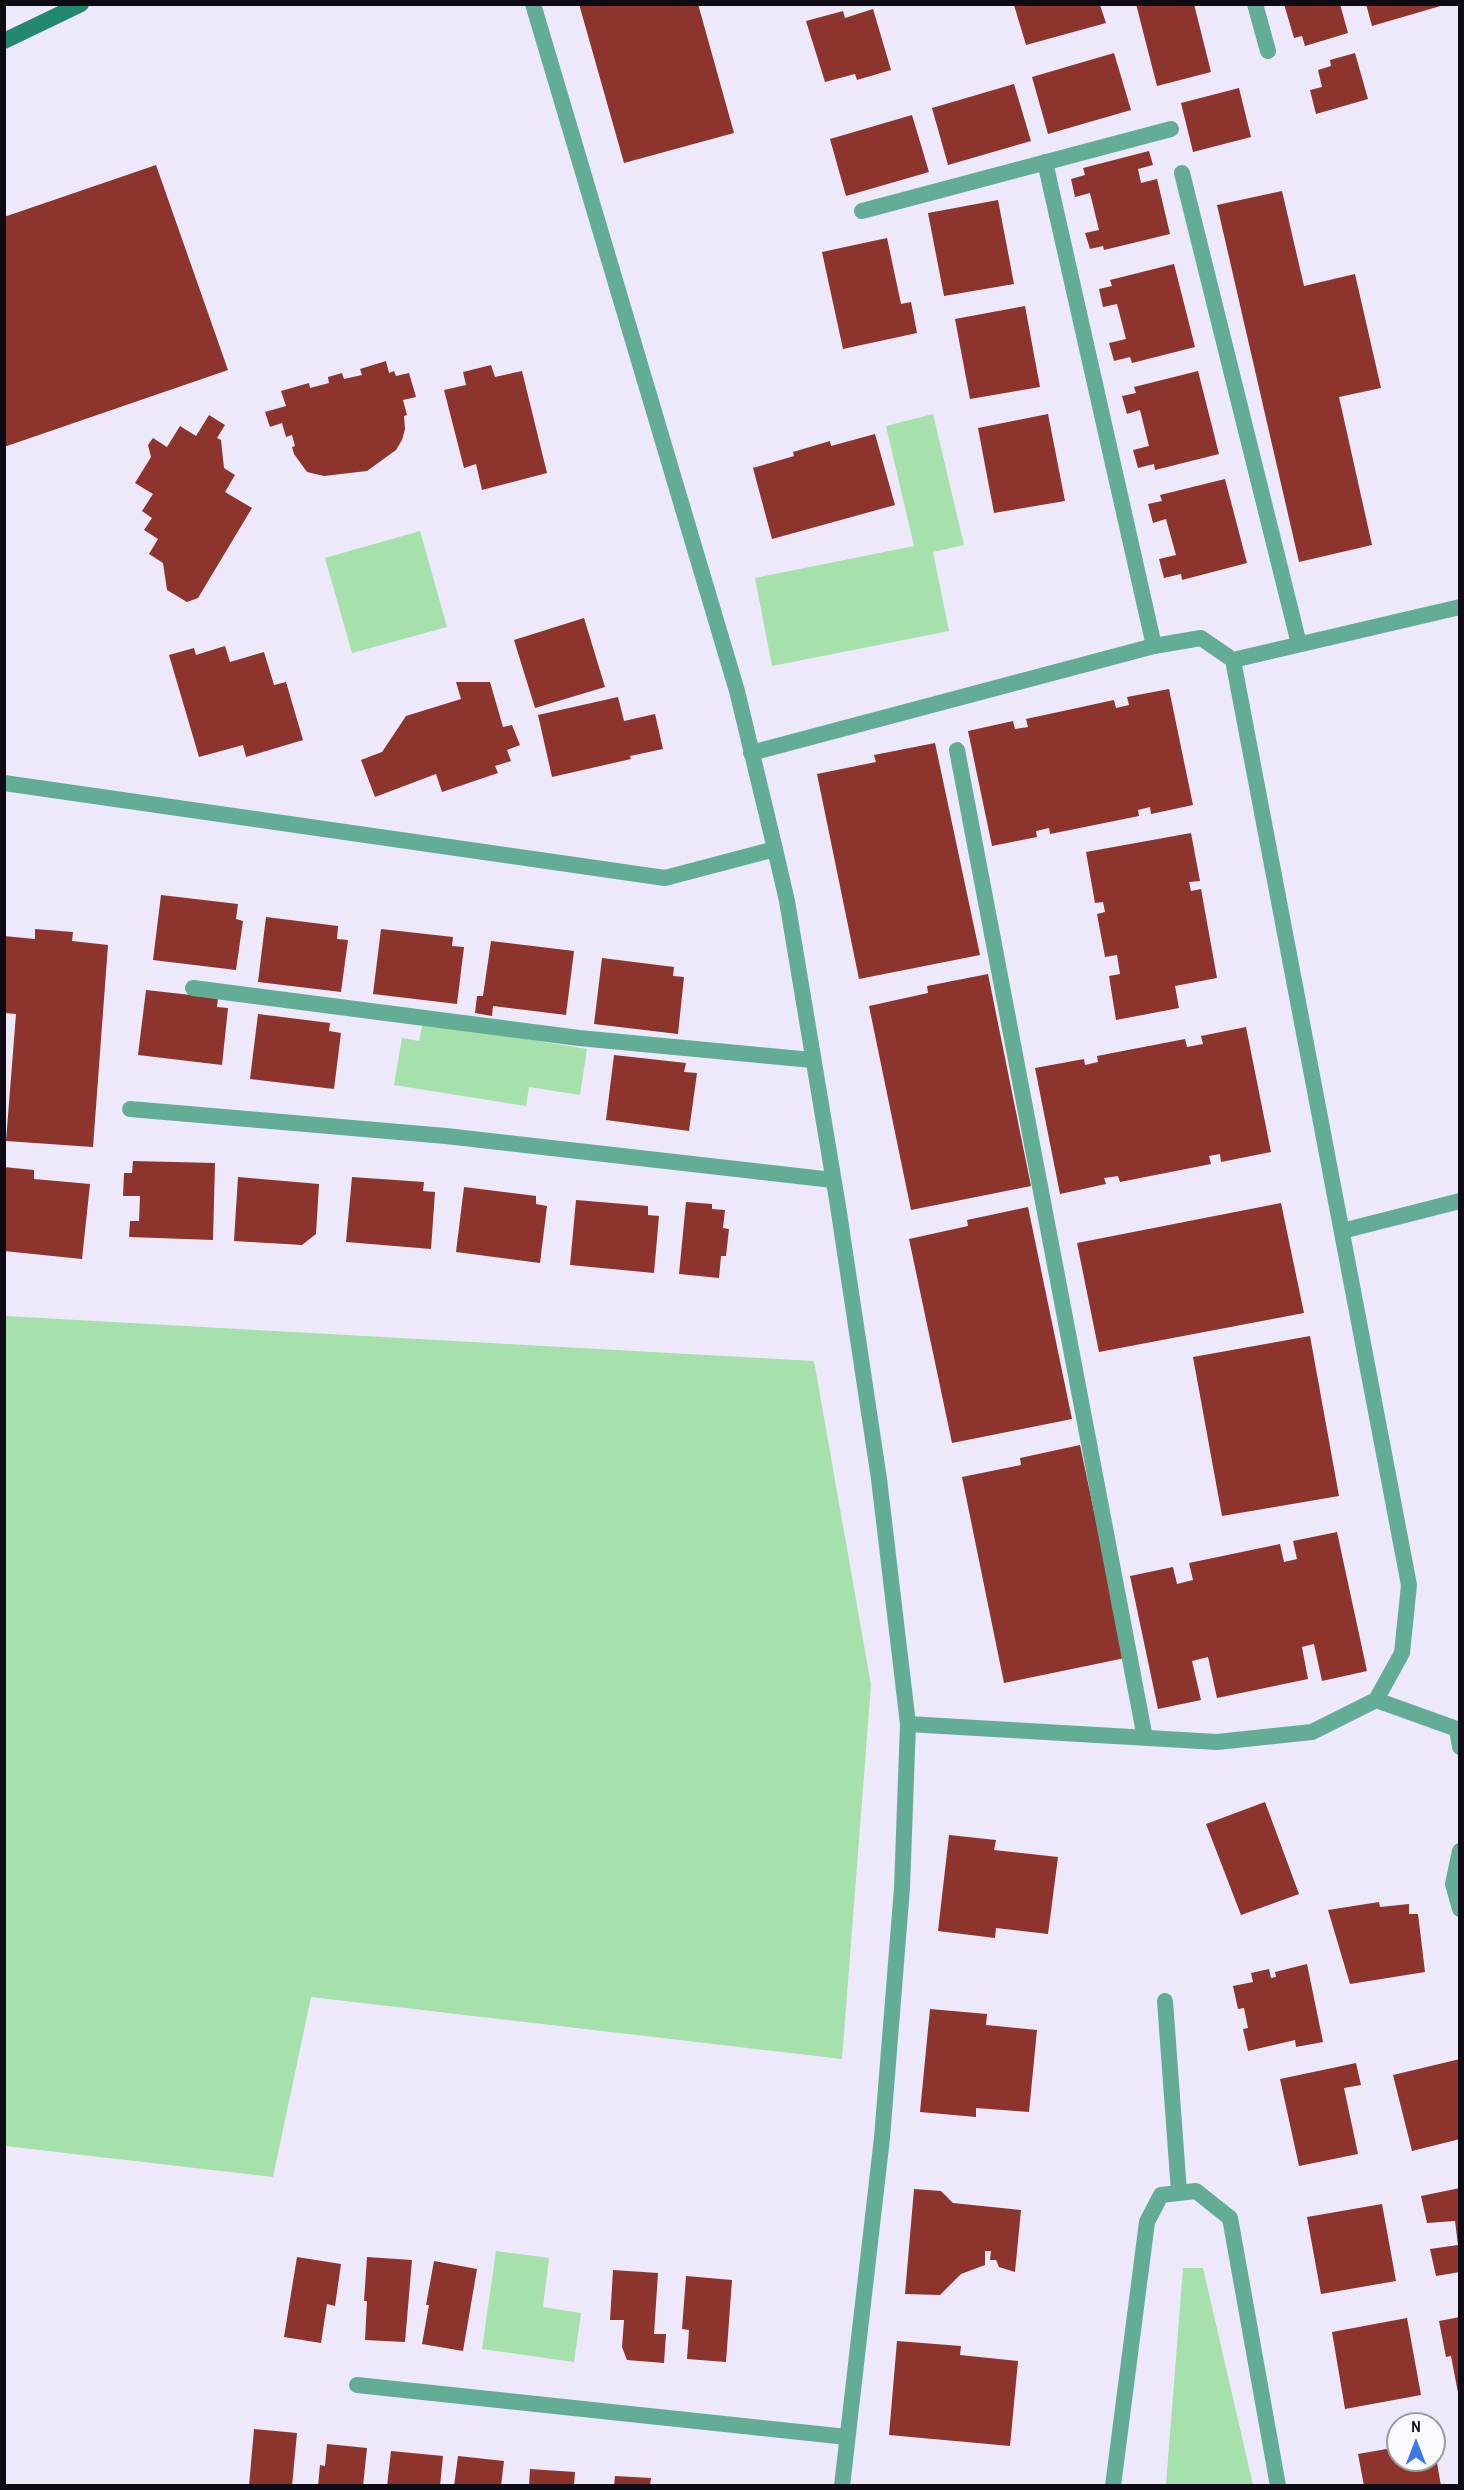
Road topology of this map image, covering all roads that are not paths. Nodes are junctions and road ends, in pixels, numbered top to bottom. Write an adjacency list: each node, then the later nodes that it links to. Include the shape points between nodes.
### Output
1 (81, 4): 4 (main road)
2 (533, 4): 15 (street)
3 (1255, 4): 5 (street)
4 (4, 41)
5 (1268, 51)
6 (1171, 129): 7 (street)
7 (1045, 162): 9 (street); 12 (street)
8 (1182, 173): 11 (street)
9 (862, 211)
10 (1460, 607): 11 (street)
11 (1299, 644): 13 (street)
12 (1154, 646): 13 (street, via 1201,638); 15 (street)
13 (1233, 660): 23 (street)
14 (957, 750): 26 (street)
15 (752, 753): 17 (street)
16 (4, 783): 17 (street, via 665,878)
17 (776, 849): 19 (street)
18 (193, 988): 19 (street, via 579,1038)
19 (812, 1060): 21 (street)
20 (130, 1109): 21 (street, via 446,1136)
21 (833, 1180): 25 (street, via 879,1479)
22 (1460, 1202): 23 (street)
23 (1342, 1231): 24 (street, via 1409,1585 1402,1653)
24 (1376, 1701): 26 (street, via 1311,1732 1217,1742); 27 (street, via 1457,1729)
25 (908, 1724): 26 (street); 33 (street, via 902,1888 882,2138)
26 (1145, 1738)
27 (1460, 1747)
28 (1460, 1851): 29 (street, via 1453,1884)
29 (1460, 1909)
30 (1165, 2001): 31 (street)
31 (1179, 2192): 35 (street, via 1161,2195 1147,2222); 36 (street, via 1196,2191 1230,2218)
32 (357, 2385): 33 (street)
33 (847, 2436): 34 (street)
34 (842, 2486)
35 (1113, 2486)
36 (1278, 2486)

